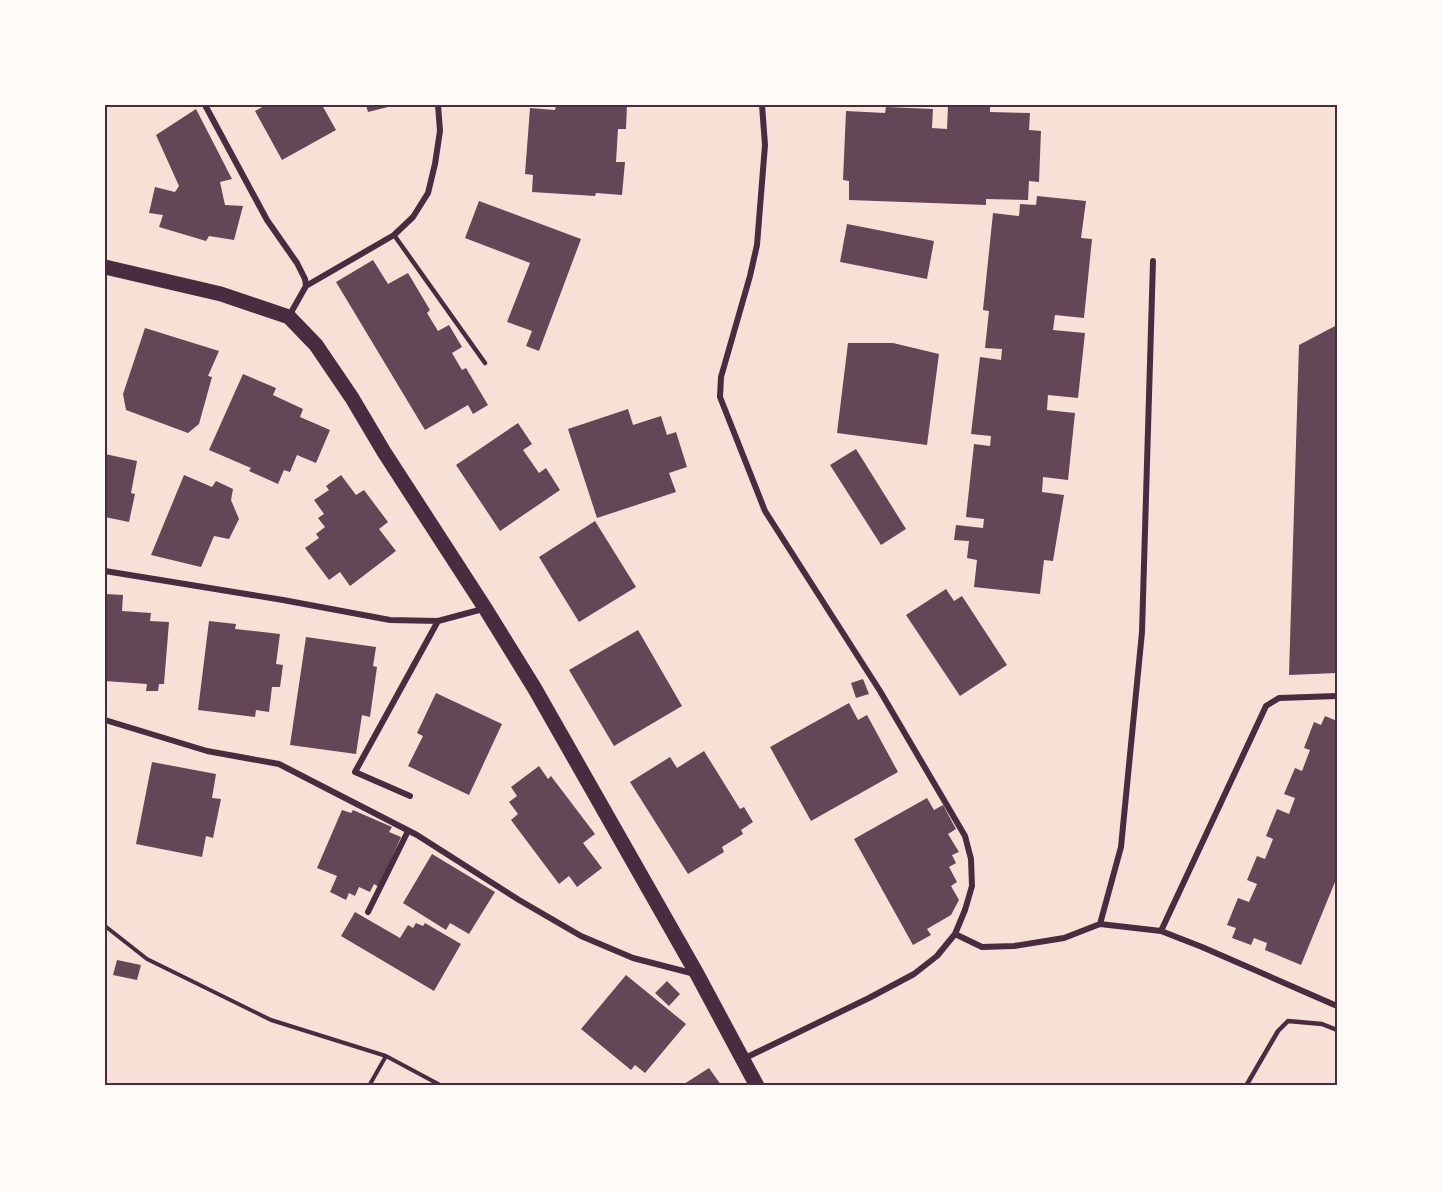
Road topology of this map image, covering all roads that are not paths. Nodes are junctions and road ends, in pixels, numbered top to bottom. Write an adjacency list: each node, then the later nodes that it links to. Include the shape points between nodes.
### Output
1 (205, 105): 7 (street, via 267,220 297,263)
2 (438, 105): 4 (street, via 440,131 428,193 413,217)
3 (762, 105): 20 (street, via 765,146 757,245 721,377 720,397 765,512 874,682 965,837 972,886)
4 (394, 235): 7 (street); 9 (lane)
5 (1153, 261): 18 (street, via 1142,632 1121,847)
6 (105, 267): 8 (main road, via 221,294)
7 (306, 286): 8 (street)
8 (289, 317): 11 (main road, via 316,345 352,398)
9 (485, 363)
10 (105, 572): 12 (street, via 390,620)
11 (485, 608): 12 (street); 21 (main road)
12 (438, 621): 15 (street, via 355,772)
13 (1337, 696): 19 (street, via 1279,698 1266,706)
14 (105, 720): 16 (street, via 207,751 279,764)
15 (410, 796)
16 (408, 831): 17 (street); 21 (street, via 581,936 633,958)
17 (368, 912)
18 (1100, 924): 19 (street); 20 (street, via 1064,938 1014,946 982,947)
19 (1161, 931): 22 (street)
20 (955, 933): 24 (street, via 937,956 914,974)
21 (698, 974): 24 (main road)
22 (1337, 1006)
23 (1337, 1030): 26 (lane, via 1322,1024 1288,1021 1278,1030)
24 (742, 1059): 25 (main road)
25 (757, 1086)
26 (1246, 1086)

